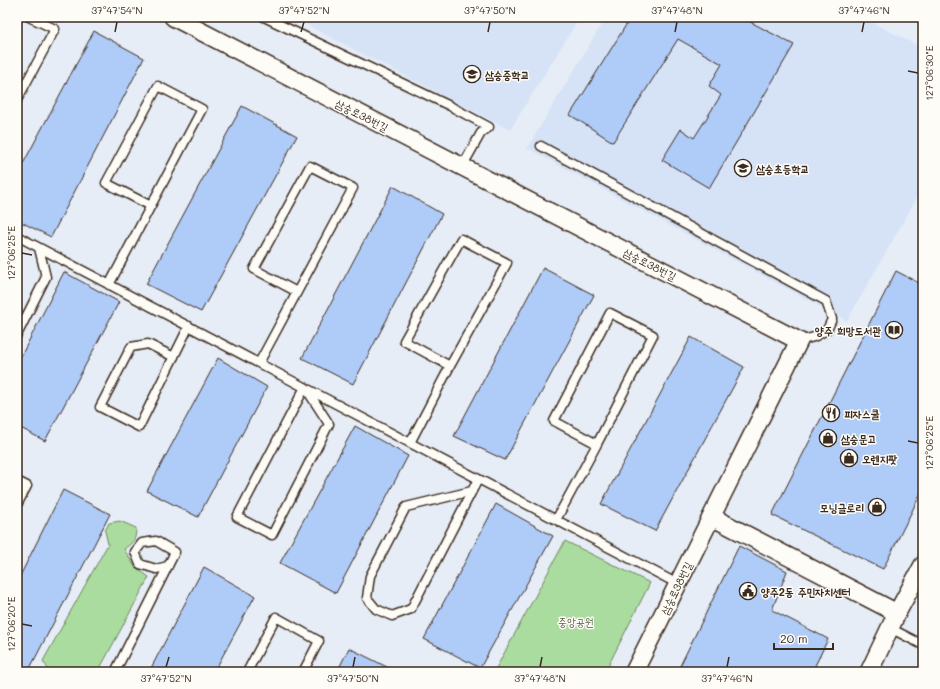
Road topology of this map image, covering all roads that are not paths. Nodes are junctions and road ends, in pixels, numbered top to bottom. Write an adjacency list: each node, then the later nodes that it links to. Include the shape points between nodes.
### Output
1 (29, 17): 4 (lane, via 55,29)
2 (173, 17): 6 (street, 삼숭로38번길)
3 (264, 17): 6 (lane, via 489,127 481,133)
4 (17, 100)
5 (541, 146): 16 (lane, via 826,301 832,319 827,330)
6 (462, 167): 16 (street, 삼숭로38번길)
7 (151, 206): 7 (lane, via 202,109 158,86 106,183); 12 (lane)
8 (17, 236): 9 (lane)
9 (26, 240): 10 (lane); 11 (lane)
10 (17, 243)
11 (39, 248): 12 (lane); 15 (lane, via 46,277)
12 (109, 285): 14 (lane)
13 (297, 292): 13 (lane, via 353,188 310,166 254,269); 18 (lane)
14 (189, 326): 17 (lane); 18 (lane)
15 (17, 334)
16 (799, 341): 27 (street, 삼숭로38번길)
17 (174, 357): 17 (lane, via 139,427 100,407 131,347 148,344)
18 (259, 363): 20 (lane)
19 (450, 366): 19 (lane, via 507,263 461,239 404,341); 21 (lane)
20 (304, 387): 20 (lane, via 237,517 272,535 330,424); 21 (lane)
21 (410, 443): 23 (lane)
22 (597, 444): 22 (lane, via 554,420 610,313 653,335); 28 (lane)
23 (478, 479): 25 (lane); 28 (lane)
24 (17, 481): 26 (lane, via 27,486)
25 (472, 491): 25 (lane, via 411,609 392,616 376,609 368,598 370,576 406,507)
26 (17, 505)
27 (712, 516): 31 (street, 삼숭로38번길); 32 (street)
28 (556, 520): 31 (lane)
29 (168, 566): 29 (lane, via 156,569 140,564 135,552 142,543 156,541 175,552); 35 (lane)
30 (923, 566): 32 (street)
31 (678, 584): 38 (street, 삼숭로38번길)
32 (897, 613): 33 (street)
33 (890, 628): 34 (lane); 39 (street)
34 (923, 645)
35 (115, 672)
36 (247, 672): 37 (lane, via 276,617 319,642)
37 (303, 672)
38 (634, 672)
39 (869, 672)

